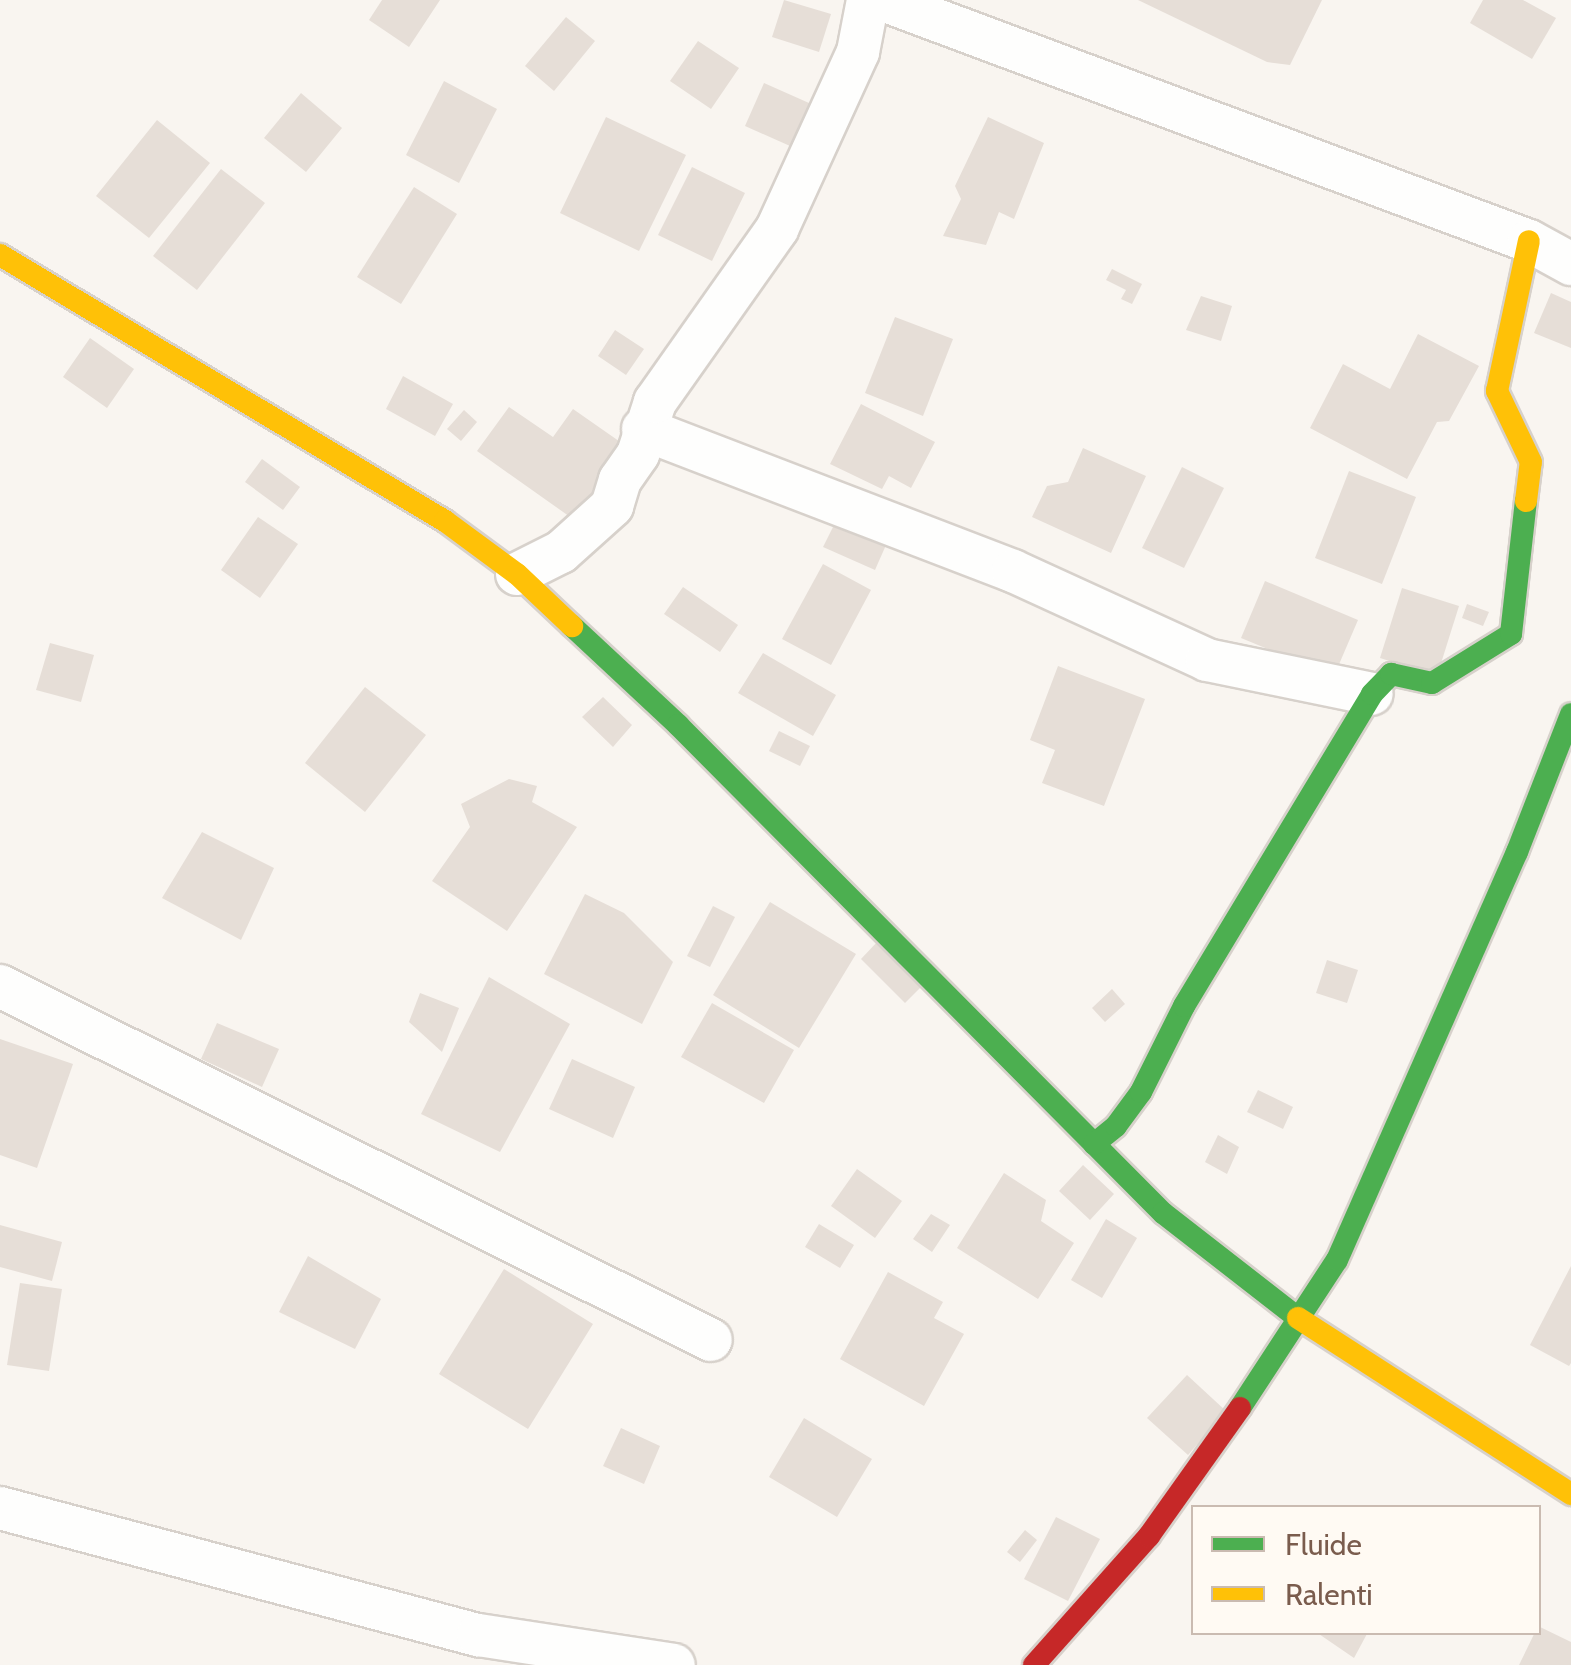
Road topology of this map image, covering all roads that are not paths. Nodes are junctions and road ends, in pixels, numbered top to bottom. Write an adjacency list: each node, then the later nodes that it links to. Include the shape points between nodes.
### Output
1 (868, 0): 6 (street, via 858,52 778,229)
2 (883, 0): 3 (street)
3 (1529, 241): 5 (street); 8 (street, via 1497,391 1531,462 1511,634 1432,683 1391,674)
4 (0, 255): 7 (street, via 445,522)
5 (1571, 264)
6 (643, 428): 7 (street, via 612,506 561,552); 8 (street, via 1013,571 1207,660)
7 (517, 574): 11 (street, via 678,725)
8 (1372, 694): 11 (street, via 1184,1006 1141,1092)
9 (1571, 714): 12 (street, via 1413,1095 1337,1260)
10 (0, 986): 13 (street)
11 (1094, 1144): 12 (street, via 1163,1213)
12 (1299, 1319): 14 (street); 17 (street, via 1149,1536)
13 (711, 1340)
14 (1571, 1494)
15 (0, 1508): 16 (street, via 478,1635)
16 (674, 1665)
17 (1034, 1665)

